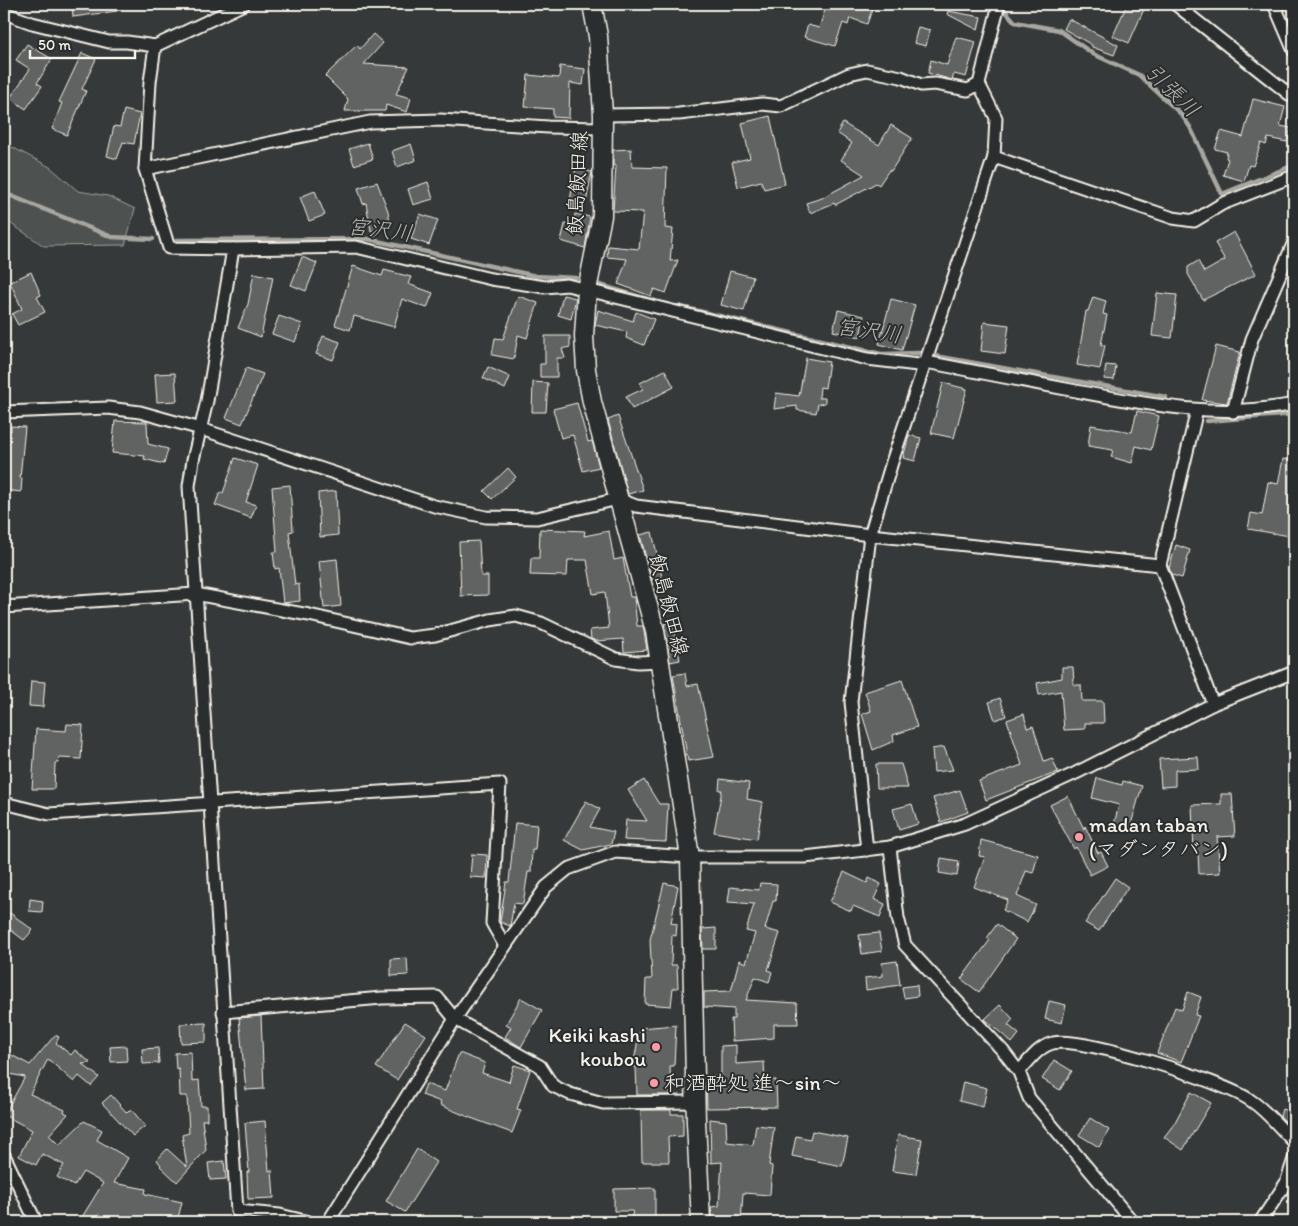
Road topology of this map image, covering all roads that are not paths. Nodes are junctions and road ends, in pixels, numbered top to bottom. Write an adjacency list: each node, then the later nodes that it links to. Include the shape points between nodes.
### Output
1 (244, 4): 7 (street)
2 (592, 4): 11 (main road, 飯島飯田線, via 598,36)
3 (999, 4): 9 (street)
4 (1176, 4): 10 (street)
5 (1274, 4): 8 (street)
6 (4, 13): 7 (street, via 109,42)
7 (155, 46): 13 (street)
8 (1294, 51)
9 (979, 84): 11 (street, via 968,90 921,85 867,70 849,74 781,106 762,104); 12 (street, via 996,118)
10 (1294, 98)
11 (603, 122): 13 (street, via 548,127 440,120 370,122); 17 (main road, 飯島飯田線, via 602,216)
12 (994, 157): 14 (street, via 1173,218 1194,221 1222,204); 18 (street)
13 (145, 169): 16 (street, via 169,248)
14 (1294, 176)
15 (1294, 242): 22 (street, via 1252,339)
16 (232, 249): 17 (street, via 356,247 490,279 545,287 567,285); 23 (street)
17 (587, 290): 18 (street, via 867,359 918,365); 24 (main road, 飯島飯田線, via 586,370)
18 (927, 360): 20 (street, via 1126,401); 25 (street)
19 (1294, 404): 22 (street)
20 (1197, 410): 22 (street); 26 (street)
21 (4, 412): 23 (street, via 108,408 140,412)
22 (1233, 412)
23 (201, 429): 24 (street, via 434,506 486,517 538,518); 27 (street, via 189,486)
24 (618, 500): 25 (street, via 636,506); 29 (main road, 飯島飯田線)
25 (870, 535): 26 (street); 35 (street, via 851,702)
26 (1160, 565): 31 (street)
27 (195, 594): 28 (street); 29 (street, via 410,638 516,616 541,623 616,659); 33 (street)
28 (4, 607)
29 (661, 661): 36 (main road, 飯島飯田線)
30 (1294, 672): 31 (street)
31 (1213, 704): 34 (street, via 965,824)
32 (4, 803): 33 (street, via 48,814)
33 (210, 803): 37 (street, via 500,784 492,923); 38 (street)
34 (890, 847): 35 (street); 40 (street, via 898,918 905,946)
35 (867, 850): 36 (street, via 805,857)
36 (690, 857): 37 (street, via 616,852 568,869 546,887); 41 (main road, 飯島飯田線)
37 (505, 946): 39 (street)
38 (223, 1012): 39 (street, via 382,998 436,997); 46 (street, via 237,1211 280,1215)
39 (455, 1019): 41 (street, via 540,1066 553,1086 570,1094 603,1103); 47 (street)
40 (1019, 1072): 42 (street, via 1039,1050 1053,1043 1146,1060 1251,1100); 49 (street, via 1029,1098)
41 (696, 1102): 48 (main road, 飯島飯田線)
42 (1294, 1142)
43 (4, 1155): 45 (street)
44 (1294, 1159): 50 (street, via 1286,1183)
45 (36, 1222)
46 (309, 1222)
47 (328, 1222)
48 (701, 1222)
49 (1133, 1222)
50 (1260, 1222)

